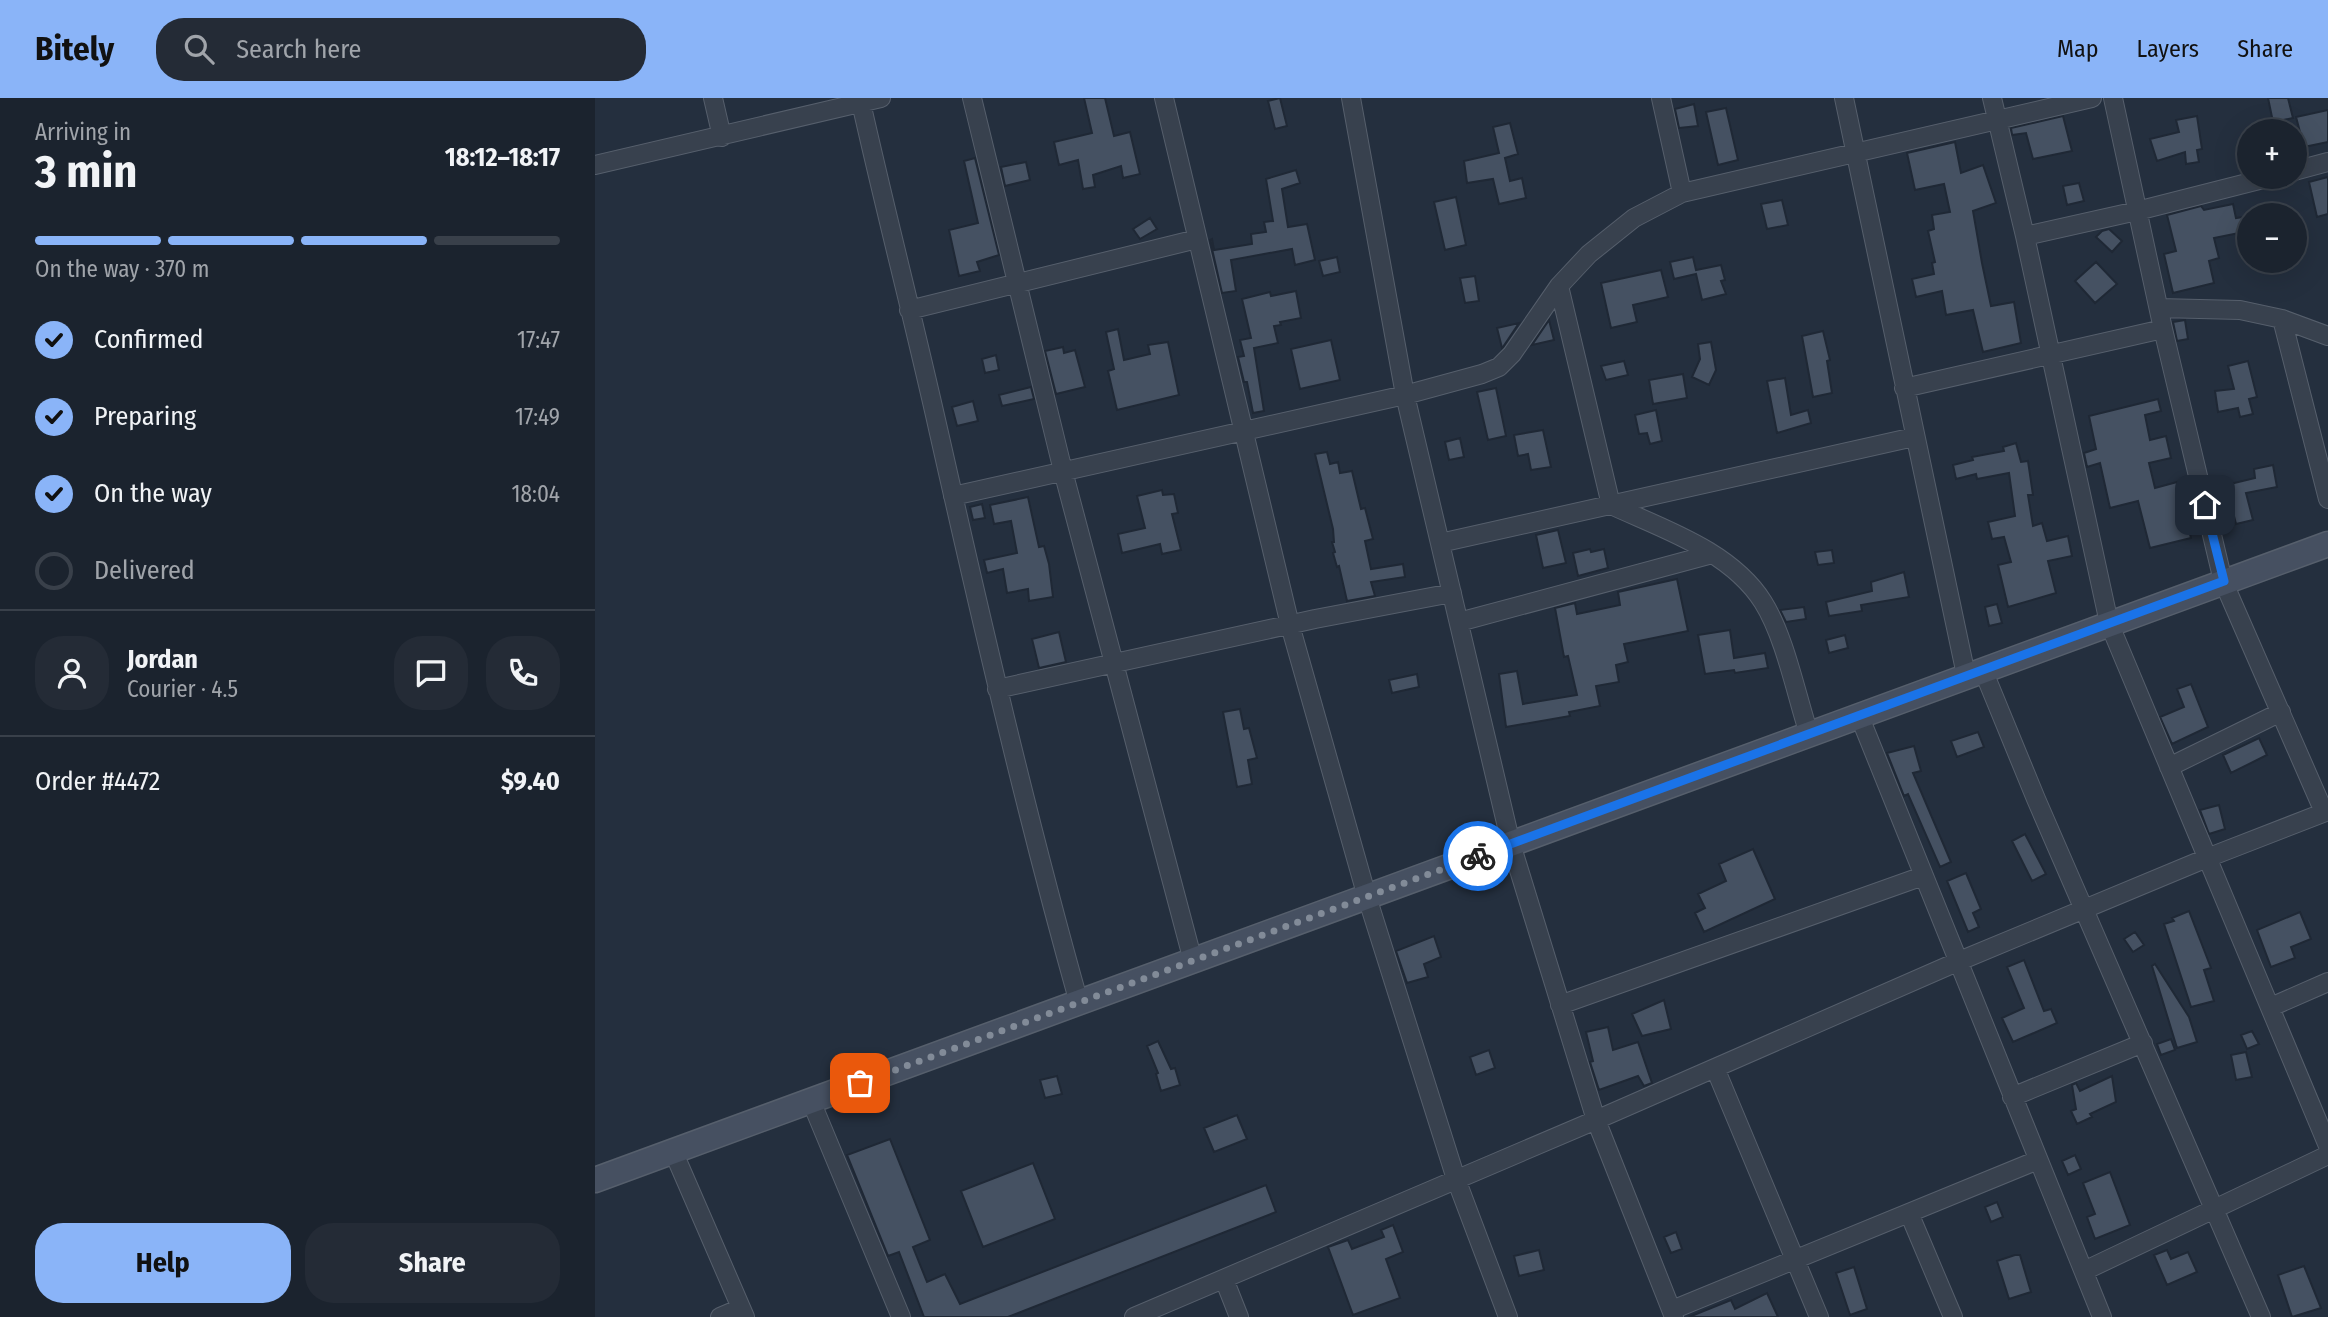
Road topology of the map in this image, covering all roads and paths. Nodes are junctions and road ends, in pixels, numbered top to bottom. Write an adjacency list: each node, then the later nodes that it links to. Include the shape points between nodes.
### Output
1 (713, 98): 13 (street)
2 (881, 98): 11 (street)
3 (972, 98): 23 (street)
4 (1164, 98): 22 (street)
5 (1351, 98): 32 (street)
6 (1661, 98): 19 (street)
7 (1845, 98): 14 (street)
8 (1991, 98): 12 (street)
9 (2092, 98): 12 (street)
10 (2113, 98): 20 (street)
11 (860, 100): 13 (street); 26 (street)
12 (1997, 121): 14 (street); 21 (street)
13 (722, 137): 16 (street)
14 (1857, 153): 19 (street); 31 (street)
15 (2328, 162): 17 (street)
16 (595, 165)
17 (2307, 168)
18 (2237, 186): 20 (street)
19 (1682, 193): 24 (street, via 1634,218 1589,254)
20 (2137, 211): 21 (street); 25 (street)
21 (2025, 236): 30 (street)
22 (1197, 239): 23 (street); 33 (street)
23 (1017, 284): 26 (street); 35 (street)
24 (1559, 286): 32 (street, via 1499,367); 38 (street)
25 (2158, 308): 27 (street, via 2240,310); 28 (street)
26 (909, 310): 36 (street)
27 (2282, 319): 29 (street); 37 (street)
28 (2163, 329): 30 (street); 42 (street)
29 (2328, 336)
30 (2050, 354): 31 (street); 45 (street)
31 (1904, 388): 34 (street)
32 (1405, 395): 33 (street); 39 (street)
33 (1242, 431): 35 (street); 46 (street)
34 (1915, 437): 38 (street); 48 (street)
35 (1063, 471): 36 (street); 47 (street)
36 (953, 496): 49 (street)
37 (2328, 499)
38 (1611, 505): 39 (street); 41 (street)
39 (1440, 543): 43 (street)
40 (2328, 544): 42 (main road)
41 (1711, 554): 44 (street); 52 (street, via 1737,572 1763,601)
42 (2224, 581): 45 (main road); 50 (street)
43 (1452, 593): 44 (street); 46 (street)
44 (1459, 622): 55 (street)
45 (2109, 623): 48 (main road); 53 (street)
46 (1290, 625): 47 (street); 58 (street)
47 (1113, 664): 49 (street); 60 (street)
48 (1974, 673): 51 (main road); 59 (street)
49 (997, 689): 63 (street)
50 (2281, 712): 53 (street); 54 (street)
51 (1859, 715): 52 (main road); 57 (street)
52 (1809, 734): 55 (main road)
53 (2169, 767): 56 (street)
54 (2326, 811): 56 (street)
55 (1511, 844): 58 (main road); 64 (street)
56 (2207, 858): 59 (street); 65 (street)
57 (1923, 876): 61 (street); 64 (street)
58 (1367, 897): 60 (main road); 75 (street)
59 (2085, 908): 61 (street); 66 (street)
60 (1193, 961): 63 (main road)
61 (1957, 962): 67 (street); 68 (street)
62 (2328, 982): 65 (street)
63 (1079, 1003): 69 (main road)
64 (1560, 1004): 70 (street)
65 (2271, 1007): 71 (street)
66 (2143, 1043): 68 (street); 77 (street)
67 (1715, 1068): 70 (street); 79 (street)
68 (2012, 1097): 74 (street)
69 (811, 1101): 72 (main road); 86 (street)
70 (1596, 1120): 75 (street); 83 (street)
71 (2328, 1146)
72 (673, 1151): 76 (main road); 82 (street)
73 (2328, 1155): 77 (street)
74 (2038, 1160): 78 (street); 80 (street)
75 (1457, 1179): 81 (street); 89 (street)
76 (595, 1180)
77 (2215, 1209): 80 (street); 92 (street)
78 (1909, 1213): 79 (street); 84 (street)
79 (1795, 1260): 83 (street); 90 (street)
80 (2084, 1271): 91 (street)
81 (1224, 1279): 87 (street); 88 (street)
82 (743, 1312): 85 (street)
83 (1673, 1314)
84 (1947, 1315)
85 (720, 1317)
86 (901, 1317)
87 (1134, 1317)
88 (1239, 1317)
89 (1508, 1317)
90 (1819, 1317)
91 (2102, 1317)
92 (2261, 1317)

